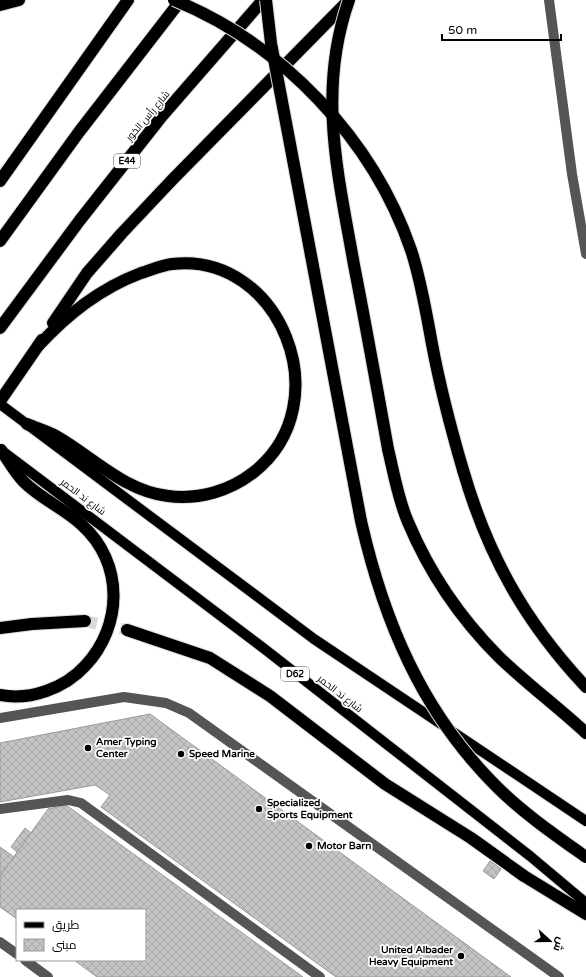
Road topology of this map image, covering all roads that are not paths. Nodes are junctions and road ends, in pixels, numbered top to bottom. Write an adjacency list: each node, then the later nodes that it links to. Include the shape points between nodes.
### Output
1 (19, 0): 9 (highway)
2 (128, 0): 10 (highway)
3 (174, 0): 21 (highway, bridge, via 237,33 288,72 349,135 380,181 403,228 418,273 442,392 480,524 504,576 538,630)
4 (181, 0): 11 (highway, via 79,132)
5 (263, 0): 13 (highway, شارع رأس الخور / E44, via 153,128 75,226)
6 (266, 0): 27 (highway, bridge, via 271,43 361,521 384,605 396,637 429,701 471,760 522,810)
7 (349, 0): 14 (highway, via 122,233 87,273); 24 (highway, bridge, via 340,30 334,71 332,139 388,449 408,521 428,564 470,625 500,657)
8 (548, 0): 12 (street, via 572,174)
9 (0, 5)
10 (0, 181)
11 (0, 241)
12 (586, 254)
13 (0, 328)
14 (38, 346): 15 (highway); 16 (highway, via 85,302 127,279 171,264 214,268 248,286 281,324 288,339 296,370 295,402 287,431 261,466 233,485 194,496 167,496 139,488 112,475 56,436)
15 (0, 402): 16 (main road)
16 (27, 424): 26 (main road, via 314,639)
17 (1, 450): 22 (highway, via 24,482 82,525 98,543 109,564 114,588 114,612 107,635 95,656 78,674 56,687 32,695); 28 (main road, شارع ند الحمر / D62, via 262,647 530,856)
18 (85, 621): 19 (highway)
19 (0, 628)
20 (128, 630): 29 (highway, via 210,658 270,696 385,784)
21 (586, 687)
22 (0, 695)
23 (0, 718): 35 (street, via 124,697 166,703 189,713)
24 (586, 733)
25 (0, 809): 34 (street, via 68,800 81,803)
26 (586, 822)
27 (586, 857)
28 (586, 903)
29 (586, 914)
30 (0, 942): 31 (street)
31 (16, 953)
32 (26, 961): 33 (street)
33 (48, 977)
34 (320, 977)
35 (559, 977)

